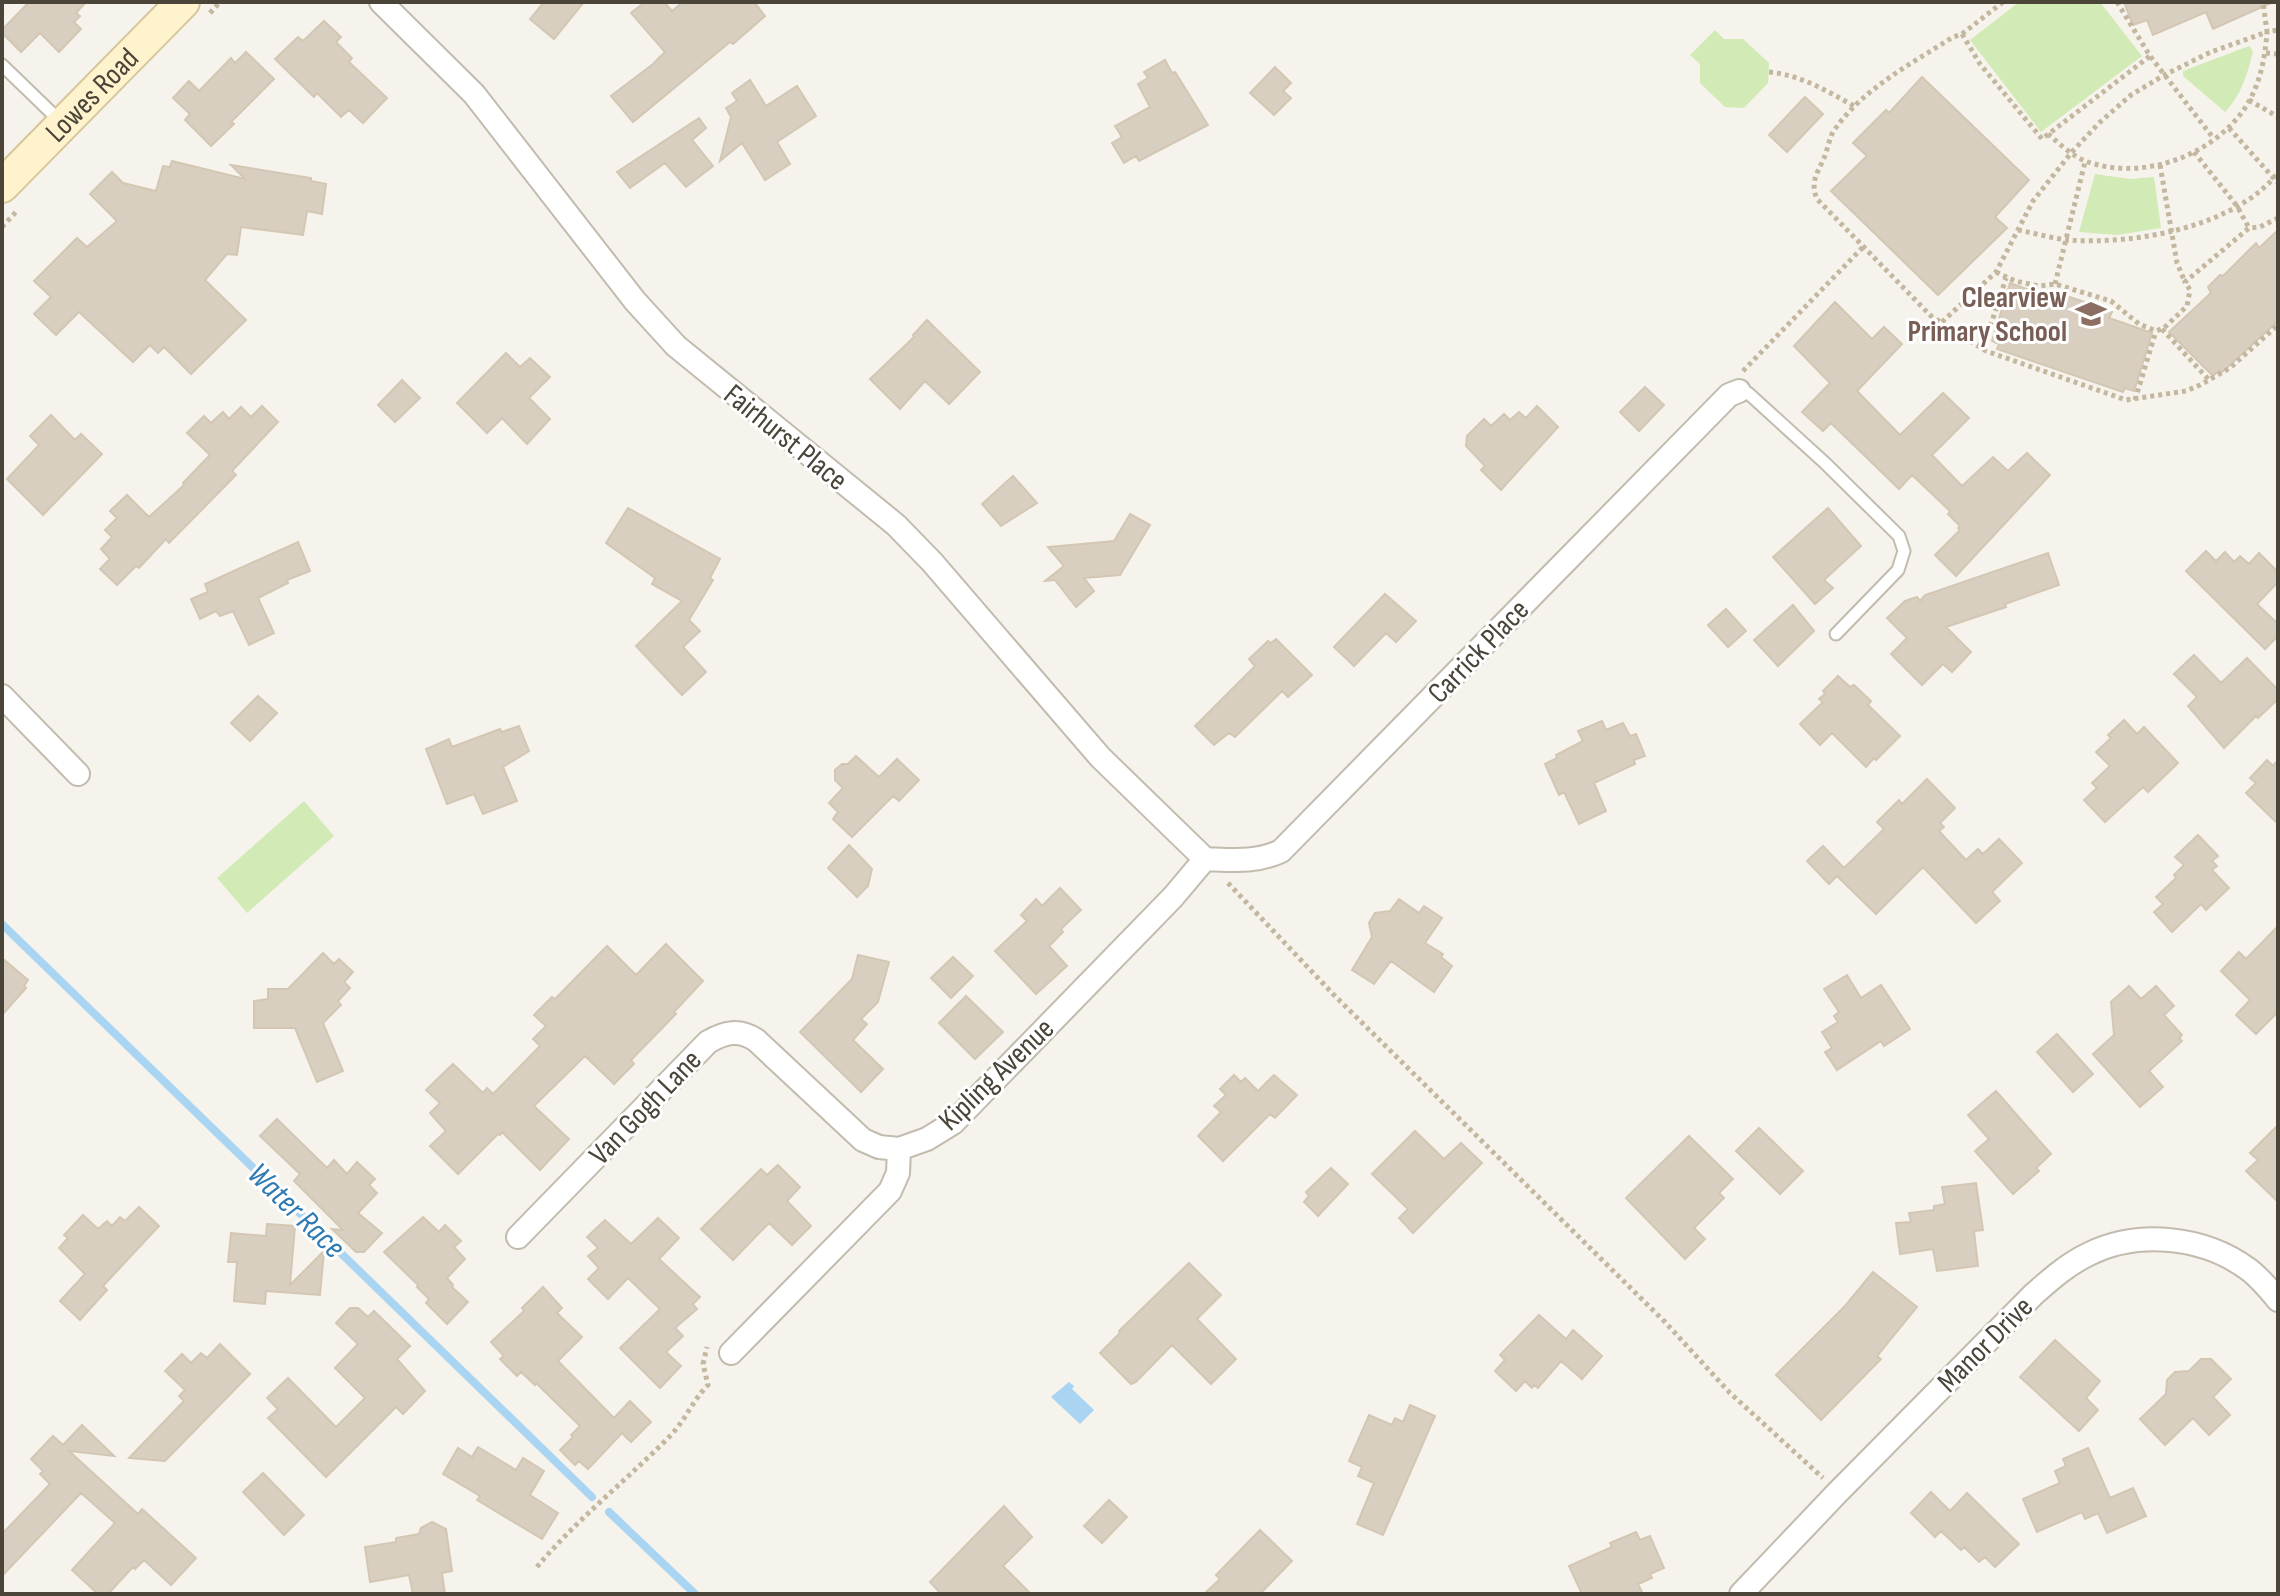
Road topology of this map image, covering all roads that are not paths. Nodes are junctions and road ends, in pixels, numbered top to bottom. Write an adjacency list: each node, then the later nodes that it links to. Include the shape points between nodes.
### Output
1 (183, 2): 4 (main road, Lowes Road)
2 (381, 2): 10 (street, Fairhurst Place, via 474,94 676,346 896,525 1100,757)
3 (2, 65): 4 (lane)
4 (63, 124): 5 (main road, Lowes Road)
5 (2, 186)
6 (1734, 393): 7 (lane, via 1748,393 1899,536 1904,551 1898,570); 10 (street, Carrick Place, via 1281,851 1245,861)
7 (1836, 634)
8 (2, 696): 9 (street)
9 (78, 774)
10 (1205, 859): 11 (street, Kipling Avenue, via 953,1123)
11 (899, 1149): 12 (street, Van Gogh Lane, via 863,1140 756,1040 746,1034 721,1034); 14 (street, via 898,1173 890,1191)
12 (518, 1237)
13 (2278, 1300): 15 (street, Manor Drive, via 2229,1257 2188,1243 2128,1241 2087,1255 2034,1294)
14 (731, 1353)
15 (1741, 1594)

